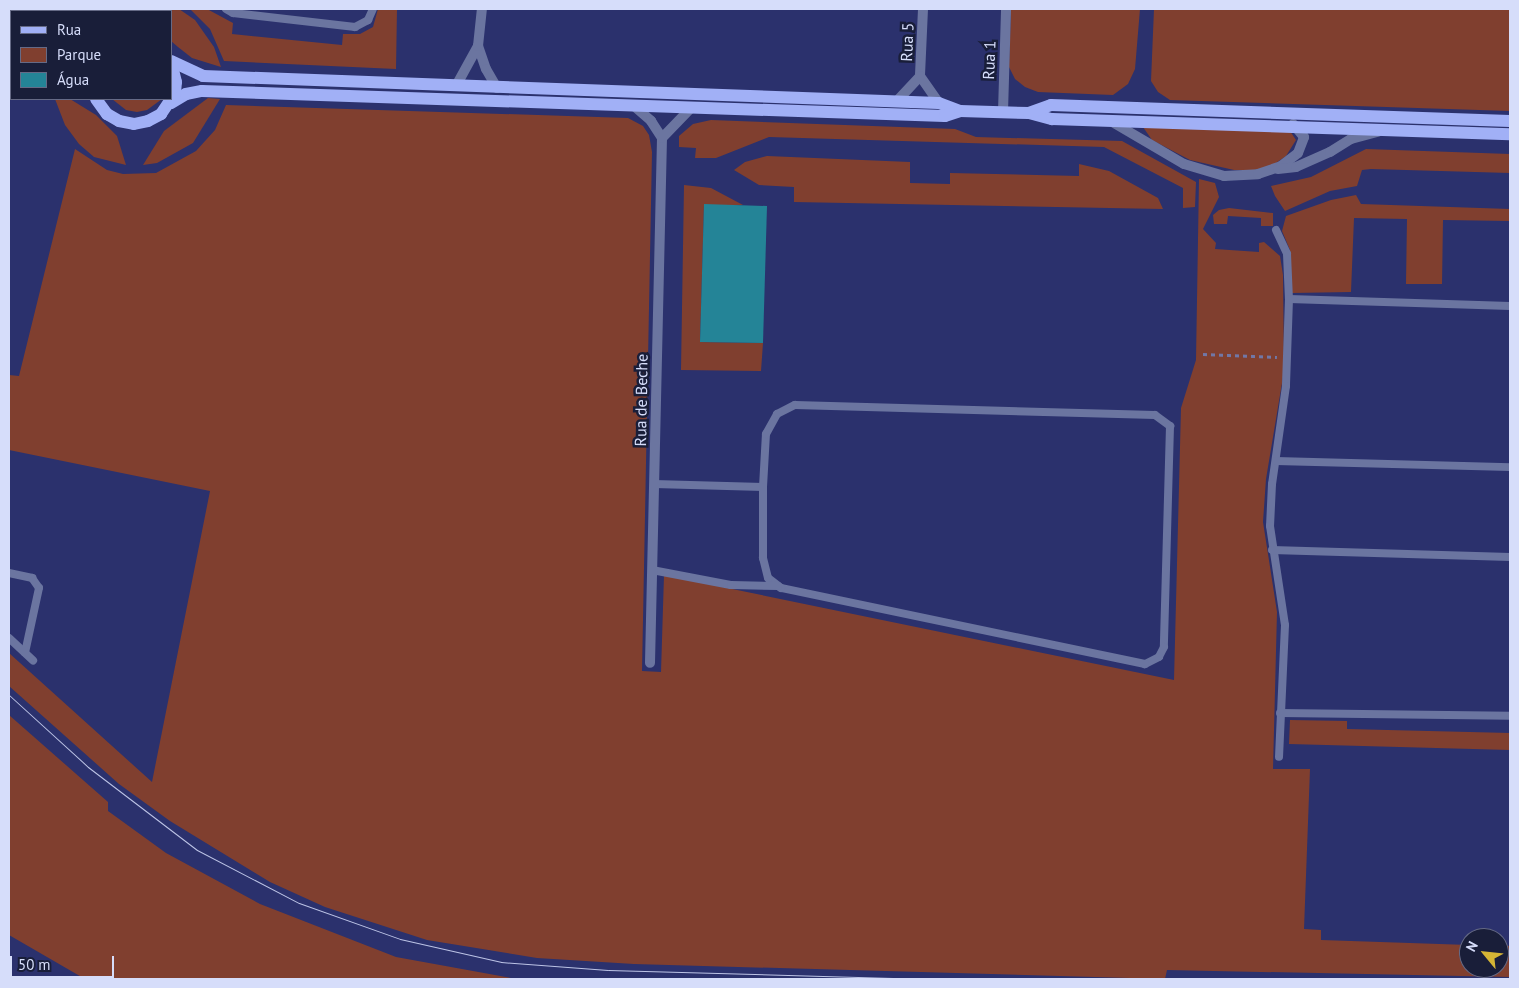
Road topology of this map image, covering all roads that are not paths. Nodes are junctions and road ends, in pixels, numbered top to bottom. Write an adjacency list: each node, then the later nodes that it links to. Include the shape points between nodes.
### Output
1 (226, 9): 2 (lane, via 233,13 355,27 368,20)
2 (373, 9)
3 (482, 9): 6 (street)
4 (923, 9): 9 (street, Rua 5)
5 (1006, 9): 22 (street, Rua 1)
6 (478, 46): 10 (street); 11 (street)
7 (172, 61): 10 (main road, via 203,76)
8 (172, 65): 13 (main road, via 176,82)
9 (920, 76): 16 (street, Rua 5); 17 (street, Rua 5)
10 (456, 86): 11 (main road); 12 (main road, via 442,92)
11 (497, 88): 16 (main road)
12 (342, 95): 18 (main road, via 202,91 186,94); 19 (main road)
13 (172, 99)
14 (95, 100): 18 (main road, via 106,114 134,124 148,121)
15 (172, 100): 18 (main road)
16 (897, 101): 17 (main road)
17 (940, 102): 21 (main road)
18 (171, 103)
19 (634, 106): 20 (main road); 30 (street, via 652,121)
20 (691, 108): 21 (main road, via 945,116); 30 (street)
21 (960, 111): 22 (main road)
22 (1003, 112): 23 (main road)
23 (1029, 113): 24 (main road, via 1051,105); 25 (main road, via 1052,120)
24 (1272, 114): 26 (main road); 27 (street)
25 (1110, 121): 27 (main road); 31 (street, via 1184,164 1224,176)
26 (1510, 121)
27 (1297, 127): 28 (main road); 31 (street, via 1304,137 1298,153)
28 (1384, 130): 29 (main road); 31 (street, via 1351,139 1296,167)
29 (1510, 134)
30 (662, 138): 37 (street, Rua de Beche)
31 (1274, 170)
32 (1276, 230): 33 (lane, via 1287,254)
33 (1289, 299): 34 (lane); 35 (lane, via 1288,358)
34 (1510, 306)
35 (1276, 461): 36 (lane); 39 (lane, via 1270,503)
36 (1510, 467)
37 (654, 484): 38 (lane); 41 (street, Rua de Beche)
38 (763, 488): 43 (lane, via 763,558 768,578); 43 (lane, via 766,434 777,414 794,405 1155,415 1170,426 1164,648 1159,657 1145,664)
39 (1272, 550): 40 (lane); 48 (lane, via 1285,625)
40 (1510, 557)
41 (652, 570): 43 (lane, via 730,585); 47 (street, Rua de Beche)
42 (9, 573): 45 (lane, via 32,578 39,588)
43 (779, 586)
44 (9, 638): 45 (lane)
45 (25, 653): 46 (lane)
46 (33, 660)
47 (650, 663)
48 (1280, 713): 49 (lane); 50 (lane)
49 (1510, 716)
50 (1279, 757)

